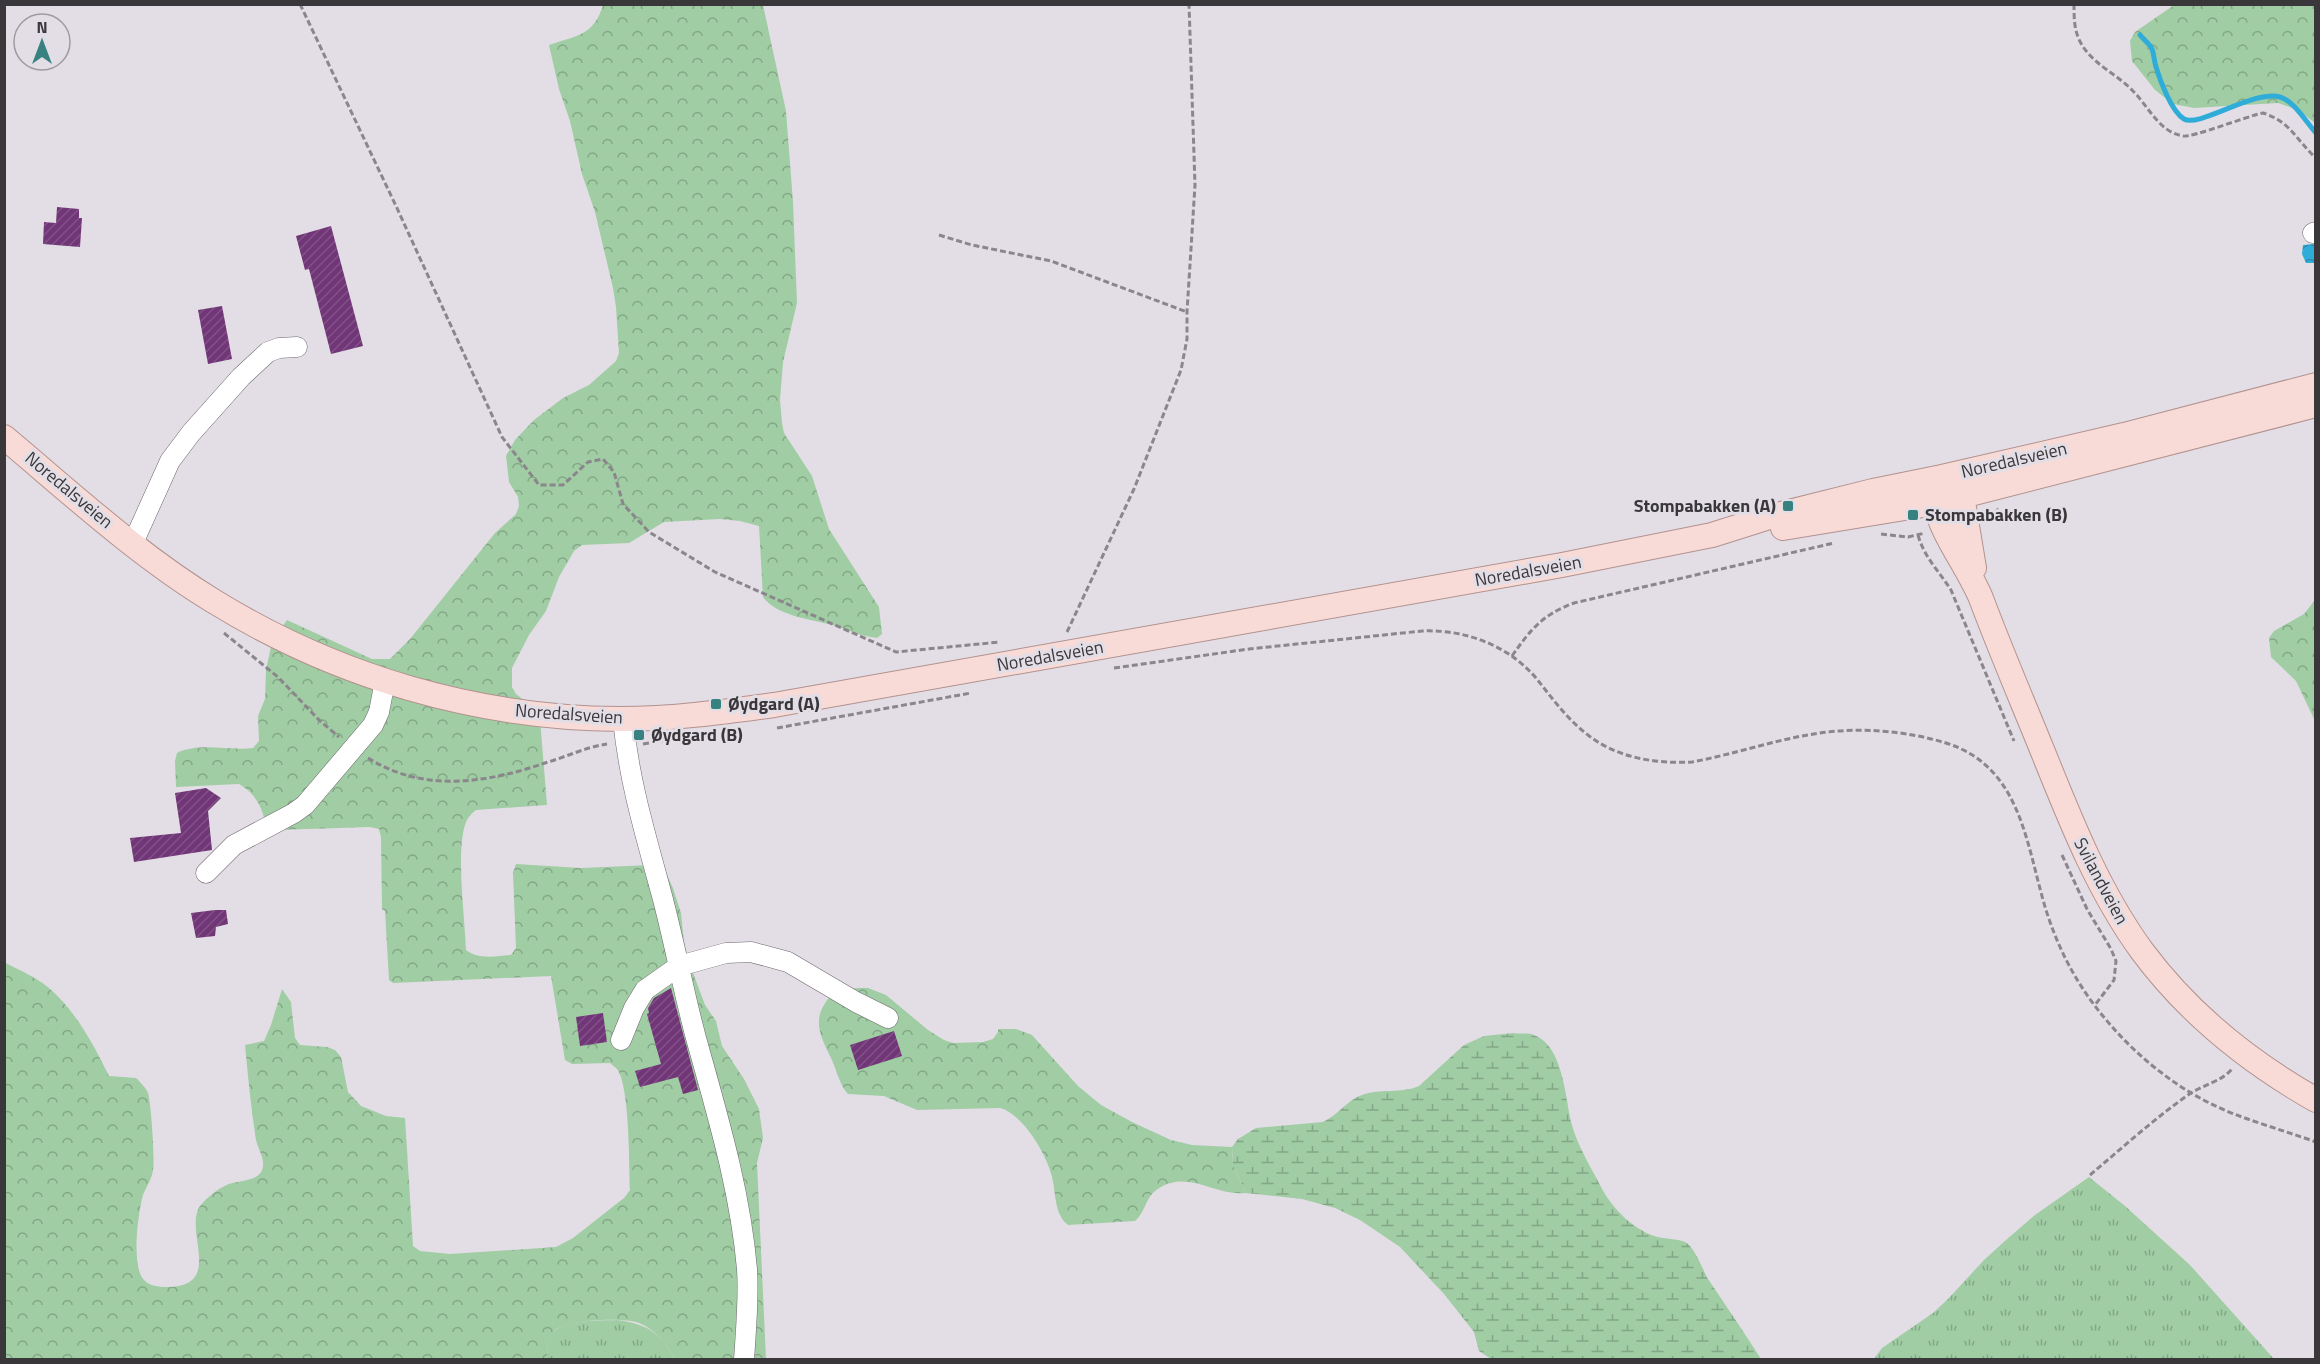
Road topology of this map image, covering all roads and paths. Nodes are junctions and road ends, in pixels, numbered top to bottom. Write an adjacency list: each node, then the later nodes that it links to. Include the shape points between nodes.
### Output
1 (300, 4): 22 (path, via 502,437 539,485 563,484 588,462 603,459 614,472 623,504 649,532 715,572 896,652)
2 (1189, 4): 6 (path, via 1195,185)
3 (2074, 4): 4 (path, via 2074,27 2082,45 2172,133 2187,137 2263,114 2287,125)
4 (2316, 158)
5 (939, 235): 6 (path, via 1051,261)
6 (1187, 312): 21 (path, via 1188,339 1181,370 1134,489)
7 (297, 347): 18 (lane, Noredalsveien, via 268,352 241,376 191,434 170,461)
8 (2316, 385): 11 (main road, Noredalsveien)
9 (2316, 405): 12 (main road, Noredalsveien)
10 (4, 437): 18 (main road, Noredalsveien)
11 (1942, 477): 12 (main road); 13 (main road); 15 (main road, Noredalsveien, via 1769,517)
12 (1962, 496): 13 (main road, Noredalsveien); 19 (main road, Svilandveien)
13 (1935, 503): 15 (main road, Noredalsveien, via 1774,530); 19 (main road, Svilandveien)
14 (1873, 534): 16 (path)
15 (1712, 535): 21 (main road, Noredalsveien, via 1562,565)
16 (1918, 535)
17 (1845, 540): 23 (path, via 1574,603 1541,620)
18 (133, 543): 25 (main road, Noredalsveien, via 192,587 259,628 325,660)
19 (1979, 594): 38 (main road, Svilandveien, via 2101,885 2128,931 2166,980)
20 (221, 631): 33 (path, via 278,677)
21 (1064, 639): 27 (main road, Noredalsveien, via 774,705)
22 (1003, 641)
23 (1511, 656): 24 (path, via 1477,638 1434,630); 39 (path, via 1588,735 1643,760 1692,762 1821,733 1858,730 1930,739 1976,758 1998,778 2015,804 2054,932 2076,979 2129,1045)
24 (1113, 668)
25 (385, 681): 27 (main road, Noredalsveien, via 496,709 546,716); 33 (lane, via 374,725)
26 (976, 692): 28 (path)
27 (623, 719): 32 (lane)
28 (770, 729)
29 (748, 732): 30 (path)
30 (693, 738)
31 (670, 740): 32 (path)
32 (625, 745): 33 (path, via 596,746 502,777 456,782 404,776); 35 (lane, via 641,824)
33 (353, 749): 34 (lane, via 305,805 234,845)
34 (206, 873)
35 (680, 966): 36 (lane, via 726,953 751,952 774,957); 37 (lane, via 645,990 633,1008); 43 (lane, via 721,1123 741,1220 748,1294)
36 (888, 1018)
37 (621, 1040)
38 (2245, 1055): 39 (path, via 2227,1076); 40 (main road, Svilandveien)
39 (2191, 1093): 41 (path, via 2232,1113); 42 (path)
40 (2316, 1100)
41 (2316, 1142)
42 (2090, 1175)
43 (744, 1359)

